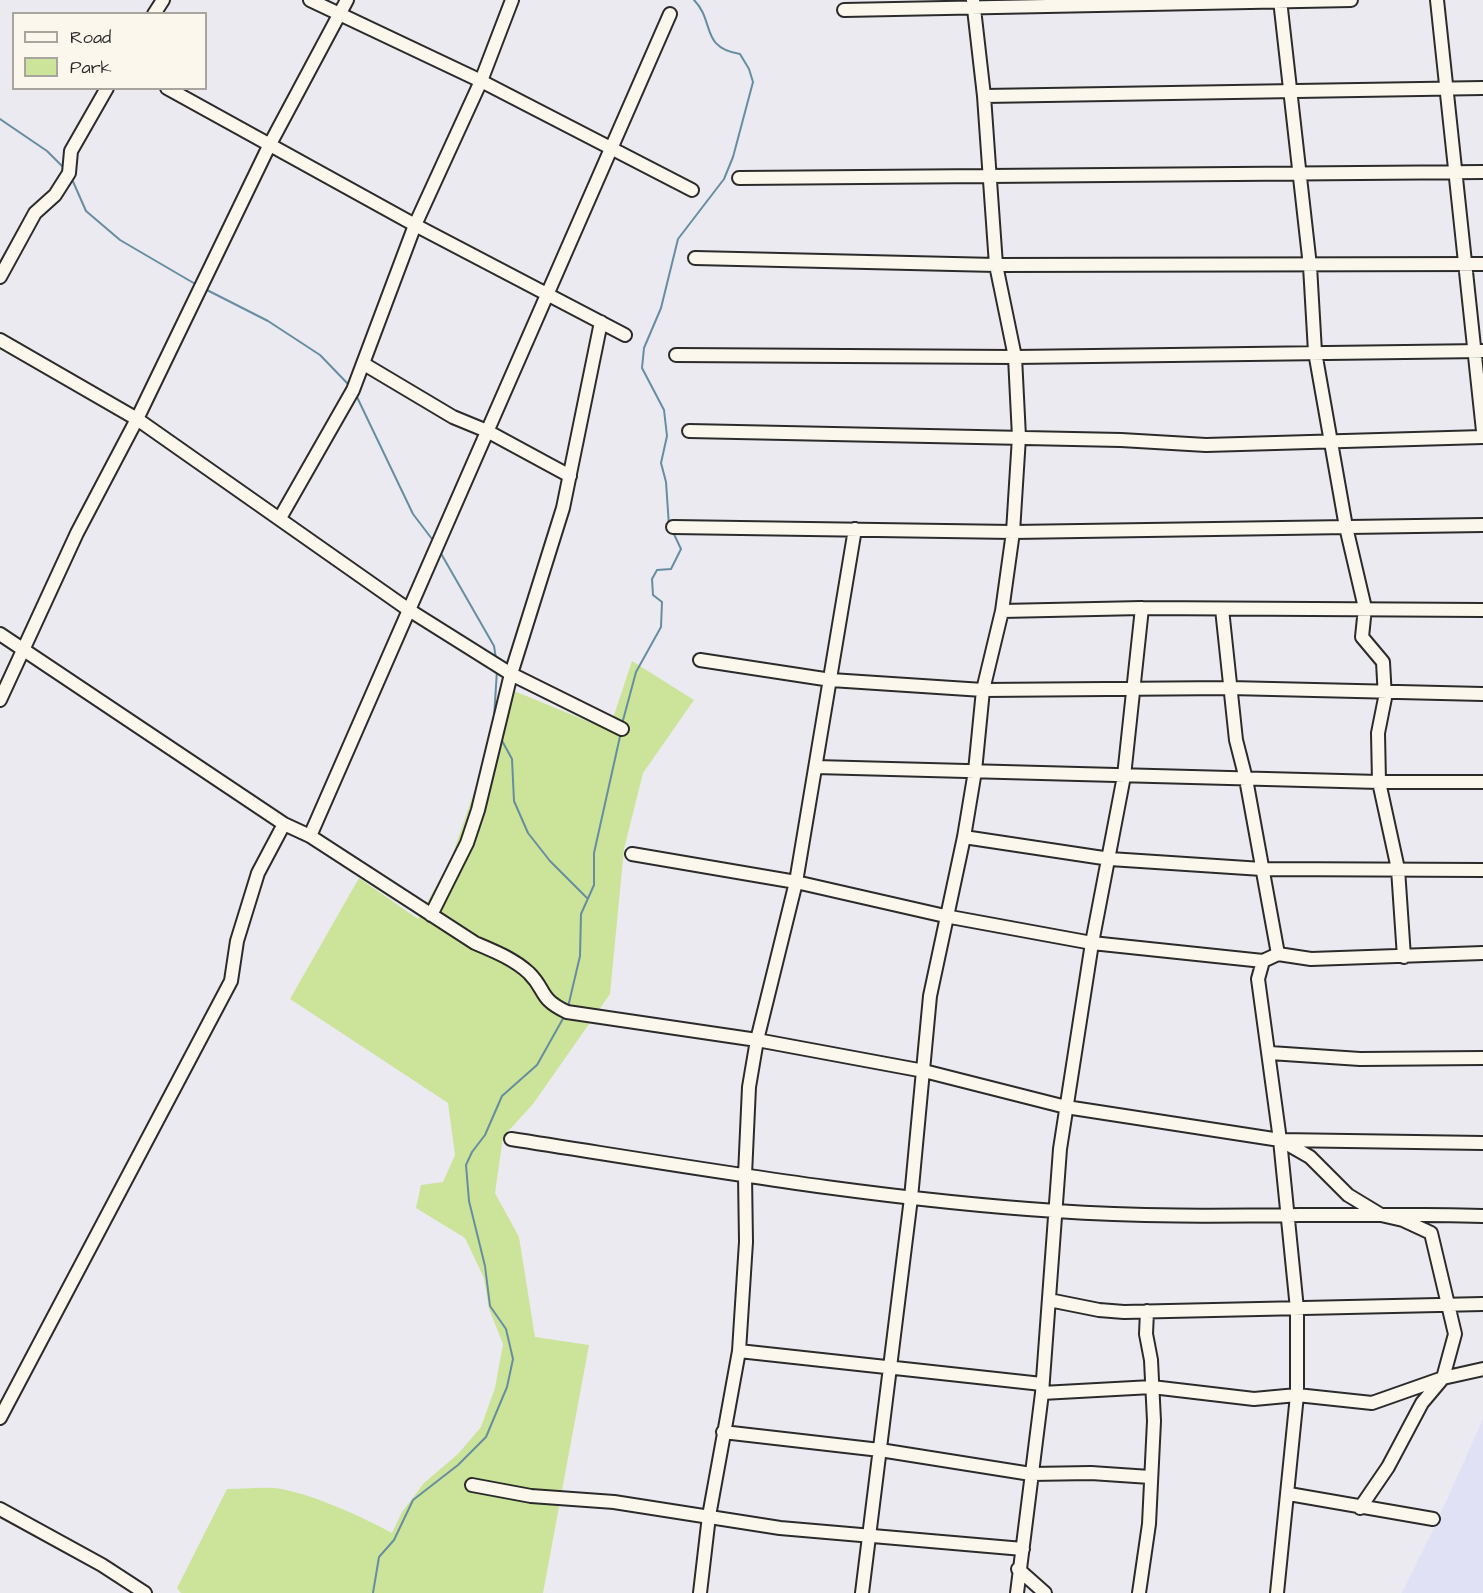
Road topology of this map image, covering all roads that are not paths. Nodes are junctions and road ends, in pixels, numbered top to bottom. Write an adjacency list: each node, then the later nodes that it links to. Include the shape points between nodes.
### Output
1 (310, 0): 9 (street)
2 (347, 0): 9 (street)
3 (512, 0): 11 (street)
4 (1351, 0): 6 (street)
5 (1437, 0): 15 (street)
6 (1280, 2): 7 (street); 16 (street)
7 (973, 4): 8 (street); 17 (street)
8 (844, 10)
9 (340, 14): 11 (street); 18 (street)
10 (670, 14): 19 (street)
11 (481, 81): 19 (street); 26 (street)
12 (1483, 87): 15 (street)
13 (106, 90): 32 (street, via 71,151 69,173 55,195 35,213)
14 (171, 90): 18 (street)
15 (1447, 90): 16 (street); 20 (street)
16 (1289, 92): 17 (street); 22 (street)
17 (984, 96): 23 (street)
18 (269, 146): 26 (street); 42 (street)
19 (612, 147): 25 (street); 33 (street)
20 (1454, 172): 21 (street); 22 (street); 28 (street)
21 (1483, 172)
22 (1298, 174): 23 (street); 31 (street)
23 (990, 177): 24 (street); 30 (street)
24 (739, 178)
25 (692, 190)
26 (415, 225): 33 (street); 41 (street)
27 (695, 258): 30 (street)
28 (1466, 264): 29 (street); 31 (street); 37 (street)
29 (1483, 264)
30 (996, 265): 31 (street); 40 (street)
31 (1310, 266): 38 (street)
32 (0, 277)
33 (548, 294): 34 (street); 43 (street)
34 (601, 322): 35 (street); 49 (street)
35 (626, 335)
36 (0, 340): 42 (street)
37 (1478, 351): 38 (street); 45 (street)
38 (1315, 352): 40 (street); 48 (street)
39 (676, 356): 40 (street)
40 (1015, 357): 46 (street)
41 (364, 364): 43 (street, via 453,417); 50 (street)
42 (138, 419): 50 (street); 63 (street, via 77,533)
43 (487, 431): 49 (street); 59 (street)
44 (689, 431): 46 (street)
45 (1483, 431)
46 (1019, 437): 48 (street, via 1206,445); 55 (street)
47 (1483, 437): 48 (street)
48 (1332, 441): 53 (street)
49 (570, 476): 65 (street)
50 (280, 518): 59 (street)
51 (1483, 525): 53 (street)
52 (673, 527): 54 (street)
53 (1346, 527): 55 (street); 57 (street)
54 (855, 529): 55 (street); 66 (street)
55 (1013, 532): 61 (street)
56 (1142, 608): 58 (street); 61 (street); 68 (street)
57 (1365, 608): 58 (street); 60 (street); 70 (street, via 1362,637 1383,662)
58 (1222, 609): 67 (street)
59 (409, 610): 65 (street); 81 (street)
60 (1483, 610)
61 (1002, 611): 69 (street)
62 (0, 634): 63 (street)
63 (24, 651): 72 (street); 80 (street)
64 (700, 660): 66 (street)
65 (511, 674): 73 (street); 89 (street, via 467,843)
66 (831, 680): 69 (street); 74 (street)
67 (1230, 687): 68 (street); 70 (street); 77 (street, via 1236,740)
68 (1133, 689): 69 (street); 76 (street)
69 (983, 690): 75 (street)
70 (1386, 691): 71 (street); 78 (street, via 1378,733)
71 (1483, 694)
72 (0, 700)
73 (622, 729)
74 (816, 767): 75 (street); 88 (street)
75 (975, 771): 76 (street); 82 (street)
76 (1124, 776): 77 (street); 84 (street)
77 (1246, 779): 78 (street); 85 (street)
78 (1379, 782): 79 (street); 86 (street)
79 (1483, 782)
80 (284, 824): 81 (street); 122 (street, via 258,873 237,941 231,981)
81 (310, 836): 89 (street)
82 (964, 837): 84 (street); 90 (street)
83 (632, 854): 88 (street)
84 (1110, 860): 85 (street); 91 (street)
85 (1262, 869): 86 (street); 93 (street)
86 (1398, 869): 87 (street); 94 (street)
87 (1483, 870)
88 (796, 882): 90 (street); 96 (street)
89 (431, 915): 96 (street, via 529,973 549,1004 567,1012)
90 (945, 916): 91 (street); 99 (street, via 930,996)
91 (1092, 943): 95 (street); 100 (street)
92 (1483, 953): 94 (street)
93 (1278, 954): 94 (street, via 1311,959); 95 (street)
94 (1404, 957)
95 (1263, 961): 97 (street, via 1258,979)
96 (757, 1040): 99 (street); 104 (street, via 749,1087)
97 (1270, 1053): 98 (street, via 1359,1059); 102 (street)
98 (1483, 1058)
99 (924, 1071): 100 (street); 105 (street)
100 (1066, 1107): 102 (street); 106 (street)
101 (511, 1139): 104 (street)
102 (1280, 1140): 103 (street); 107 (street, via 1310,1157 1348,1195); 109 (street)
103 (1483, 1143)
104 (745, 1175): 105 (street); 115 (street, via 746,1242)
105 (911, 1198): 106 (street); 116 (street)
106 (1056, 1211): 109 (street); 110 (street)
107 (1381, 1215): 108 (street); 109 (street); 111 (street, via 1431,1233)
108 (1483, 1216)
109 (1288, 1217): 113 (street)
110 (1049, 1300): 114 (street, via 1099,1310); 120 (street)
111 (1449, 1304): 112 (street); 113 (street); 118 (street, via 1455,1334)
112 (1483, 1304)
113 (1297, 1309): 114 (street); 121 (street)
114 (1147, 1311): 119 (street)
115 (739, 1351): 116 (street); 123 (street)
116 (890, 1367): 120 (street); 124 (street)
117 (1483, 1369): 118 (street)
118 (1443, 1378): 121 (street, via 1372,1403); 129 (street, via 1422,1403 1388,1467)
119 (1152, 1387): 120 (street); 121 (street, via 1254,1399); 126 (street)
120 (1042, 1389): 125 (street)
121 (1298, 1395): 128 (street)
122 (0, 1418)
123 (723, 1432): 124 (street); 131 (street)
124 (880, 1450): 125 (street); 133 (street)
125 (1031, 1474): 126 (street); 134 (street)
126 (1150, 1477): 141 (street, via 1149,1524)
127 (472, 1485): 131 (street, via 531,1496 614,1502)
128 (1289, 1494): 129 (street); 142 (street)
129 (1360, 1508): 132 (street)
130 (0, 1509): 136 (street)
131 (709, 1516): 133 (street); 137 (street)
132 (1433, 1519)
133 (870, 1537): 134 (street); 138 (street)
134 (1023, 1549): 135 (street)
135 (1018, 1569): 139 (street); 140 (street)
136 (145, 1593)
137 (700, 1593)
138 (862, 1593)
139 (1017, 1593)
140 (1045, 1593)
141 (1139, 1593)
142 (1277, 1593)

